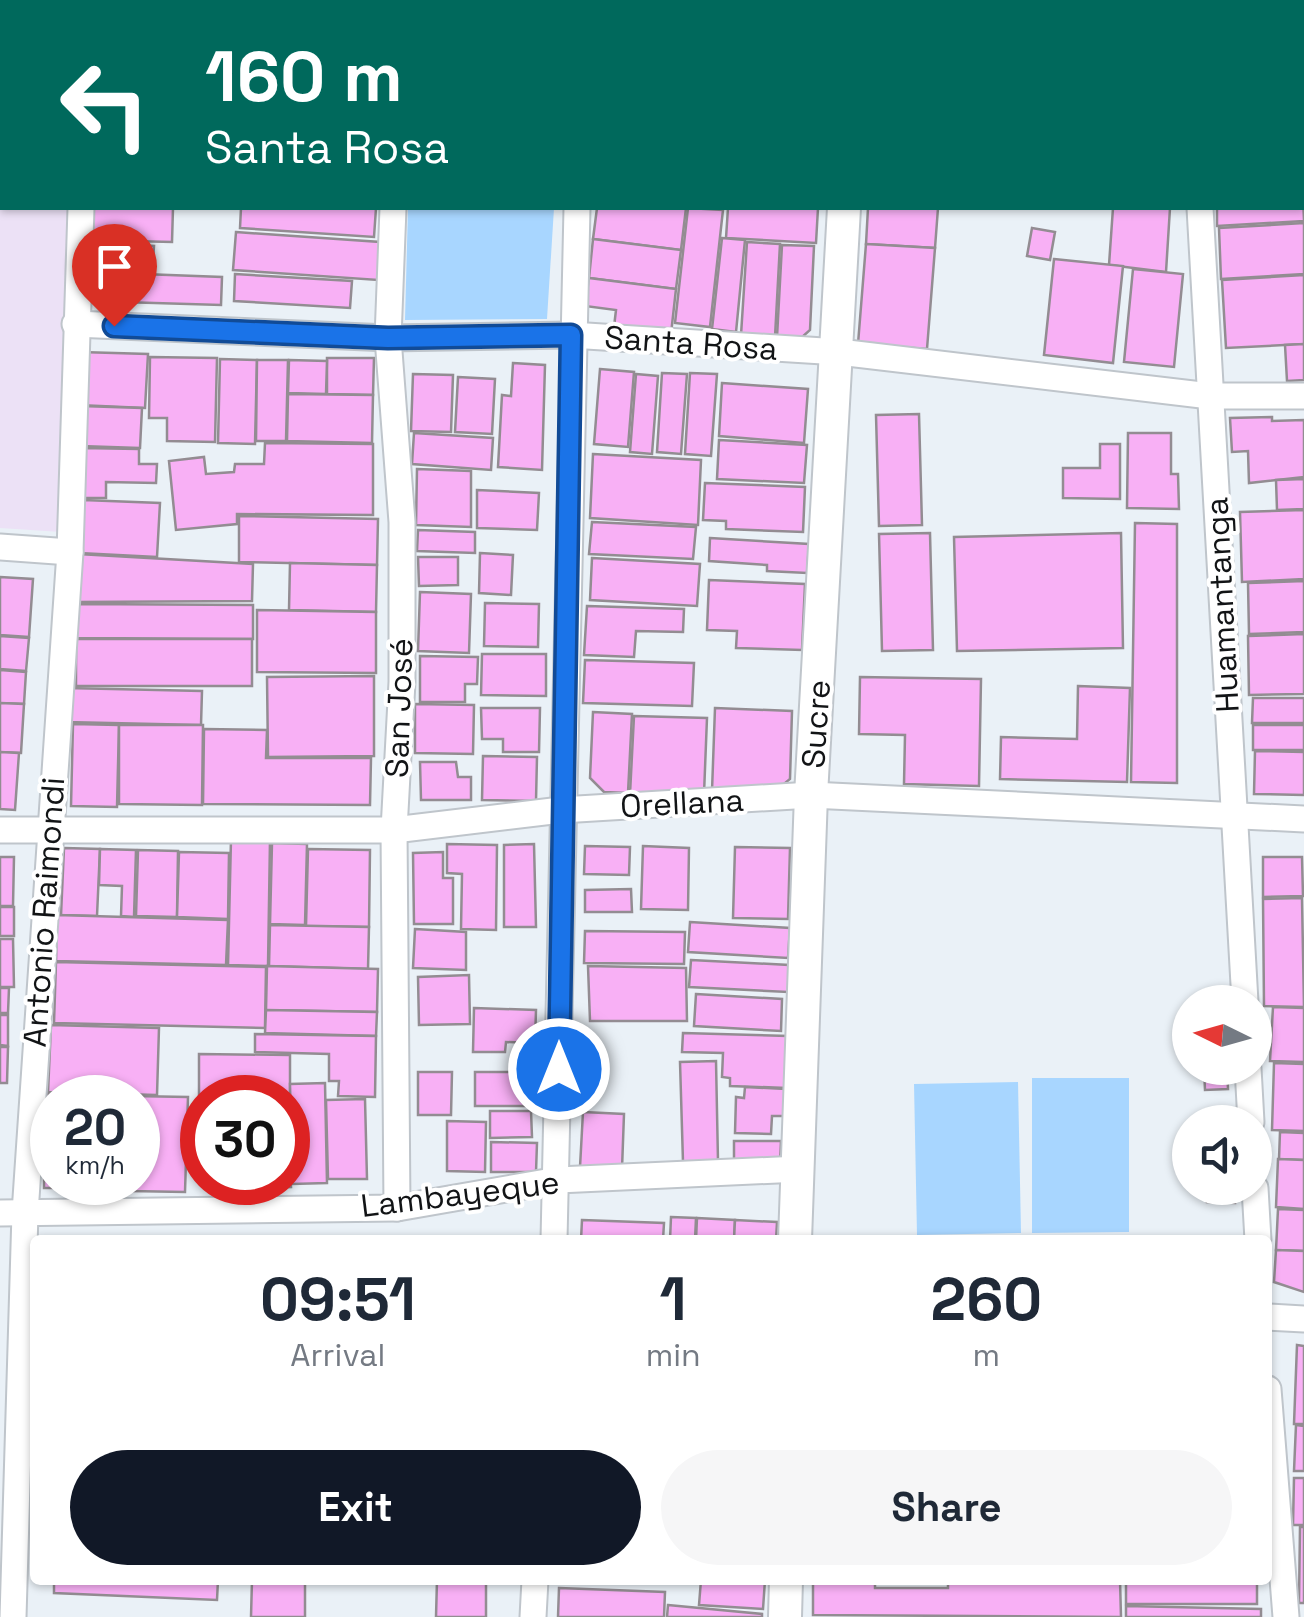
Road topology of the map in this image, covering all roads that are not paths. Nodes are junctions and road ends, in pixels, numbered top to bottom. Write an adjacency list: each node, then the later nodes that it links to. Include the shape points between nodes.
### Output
1 (81, 210): 6 (street, Antonio Raimondi)
2 (392, 210): 8 (street, San José)
3 (576, 210): 7 (street)
4 (844, 210): 9 (street, Sucre)
5 (1200, 210): 10 (street, Huamantanga)
6 (75, 324): 8 (street, Santa Rosa); 13 (street, Antonio Raimondi)
7 (571, 335): 8 (street, Santa Rosa); 9 (street, Santa Rosa); 15 (street)
8 (388, 338): 20 (street, San José, via 402,522)
9 (840, 352): 10 (street, Santa Rosa); 14 (street, Sucre)
10 (1210, 396): 11 (street, Santa Rosa); 16 (street, Huamantanga)
11 (1304, 396)
12 (0, 547): 13 (street)
13 (70, 552): 19 (street, Antonio Raimondi)
14 (811, 795): 15 (street, Orellana); 16 (street, Orellana); 22 (street, Sucre)
15 (561, 810): 20 (street, Orellana); 23 (street)
16 (1235, 819): 17 (street, Orellana); 21 (street, Huamantanga)
17 (1304, 819)
18 (0, 830): 19 (street, Orellana)
19 (48, 830): 20 (street, Orellana); 26 (street, Antonio Raimondi)
20 (394, 830): 25 (street, San José)
21 (1244, 985)
22 (799, 1169): 23 (street, Lambayeque); 28 (street, Sucre)
23 (558, 1180): 25 (street, Lambayeque); 27 (street)
24 (1256, 1205): 29 (street)
25 (398, 1208): 26 (street, Lambayeque)
26 (12, 1213): 35 (street, Antonio Raimondi)
27 (554, 1235)
28 (795, 1235)
29 (1258, 1235)
30 (1272, 1317): 31 (street)
31 (1304, 1319)
32 (1272, 1440): 38 (street)
33 (536, 1585): 36 (street)
34 (786, 1585): 37 (street)
35 (13, 1617)
36 (533, 1617)
37 (785, 1617)
38 (1286, 1617)

